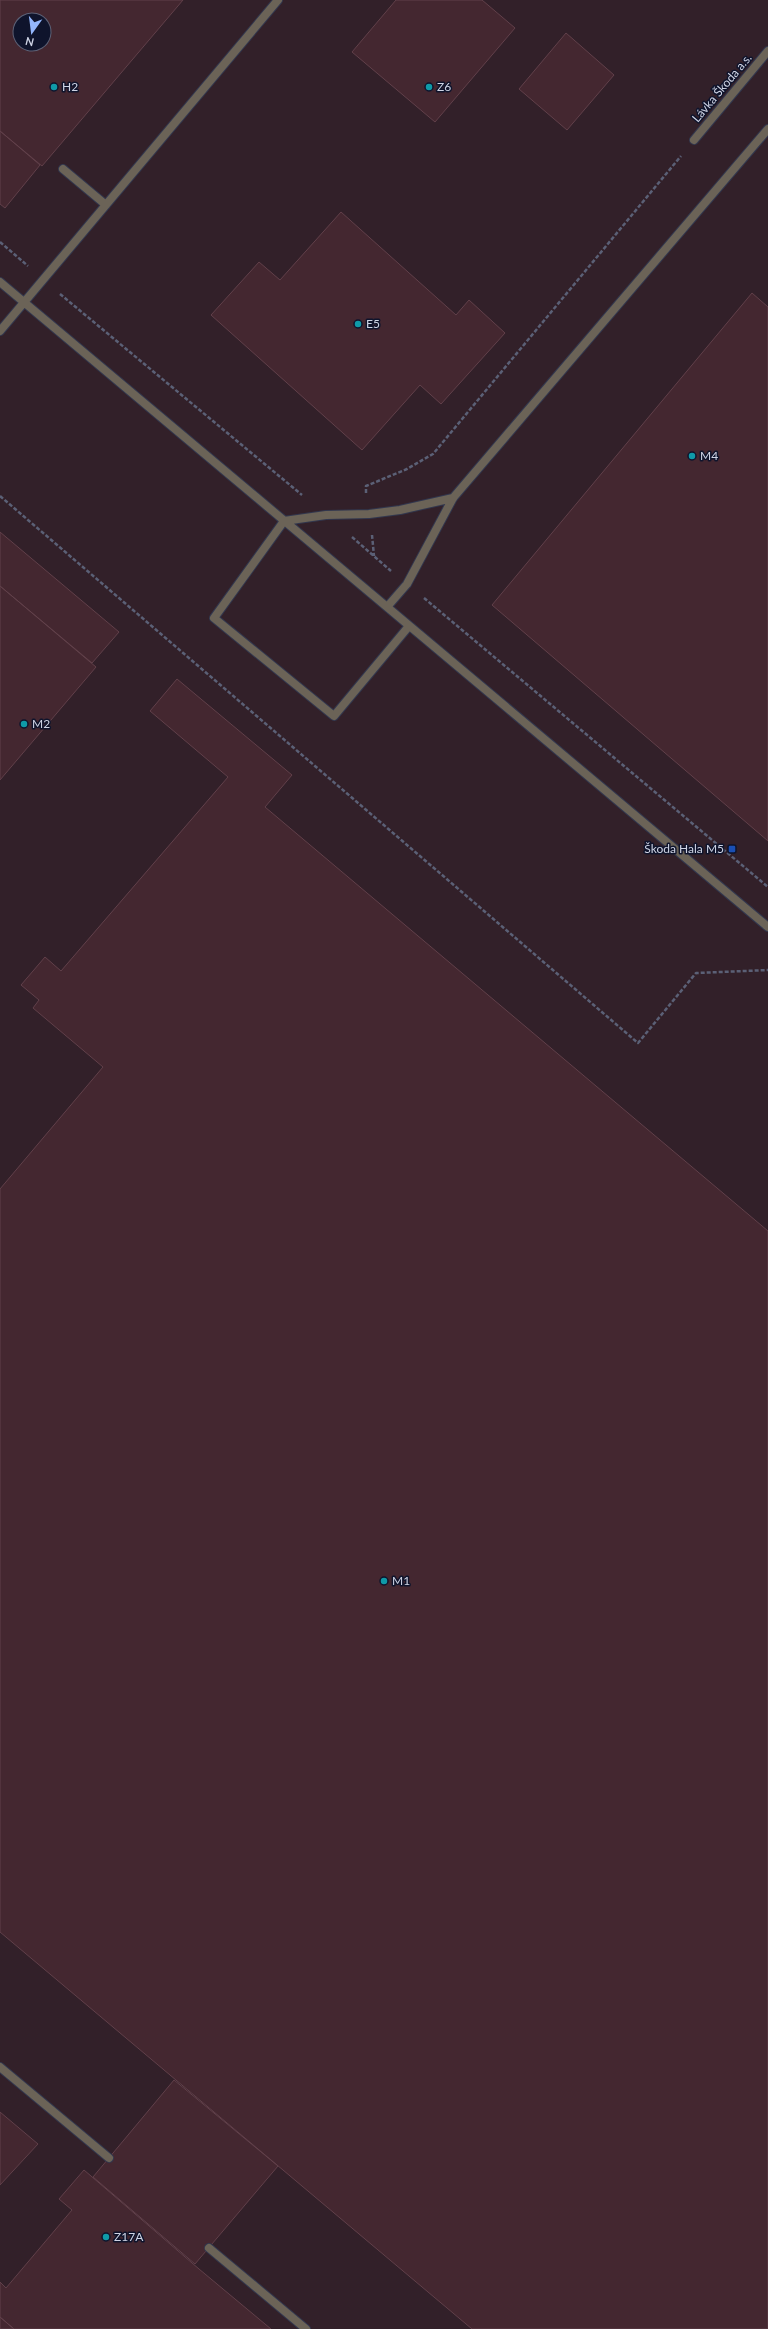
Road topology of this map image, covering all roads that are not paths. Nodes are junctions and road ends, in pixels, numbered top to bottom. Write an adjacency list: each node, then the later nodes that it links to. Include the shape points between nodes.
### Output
1 (278, 0): 6 (street)
2 (768, 51): 4 (street, Lávka Škoda a.s.)
3 (768, 129): 10 (street)
4 (694, 140)
5 (64, 169): 6 (street)
6 (106, 205): 8 (street)
7 (0, 282): 8 (street)
8 (24, 302): 9 (street); 11 (street)
9 (0, 331)
10 (453, 498): 11 (street, via 400,510 326,515); 12 (street, via 407,584)
11 (284, 521): 12 (street); 13 (street, via 214,618 334,716)
12 (387, 607): 13 (street)
13 (409, 626): 14 (street)
14 (768, 927)
15 (0, 2066): 16 (street)
16 (109, 2158)
17 (209, 2248): 18 (street)
18 (306, 2329)

